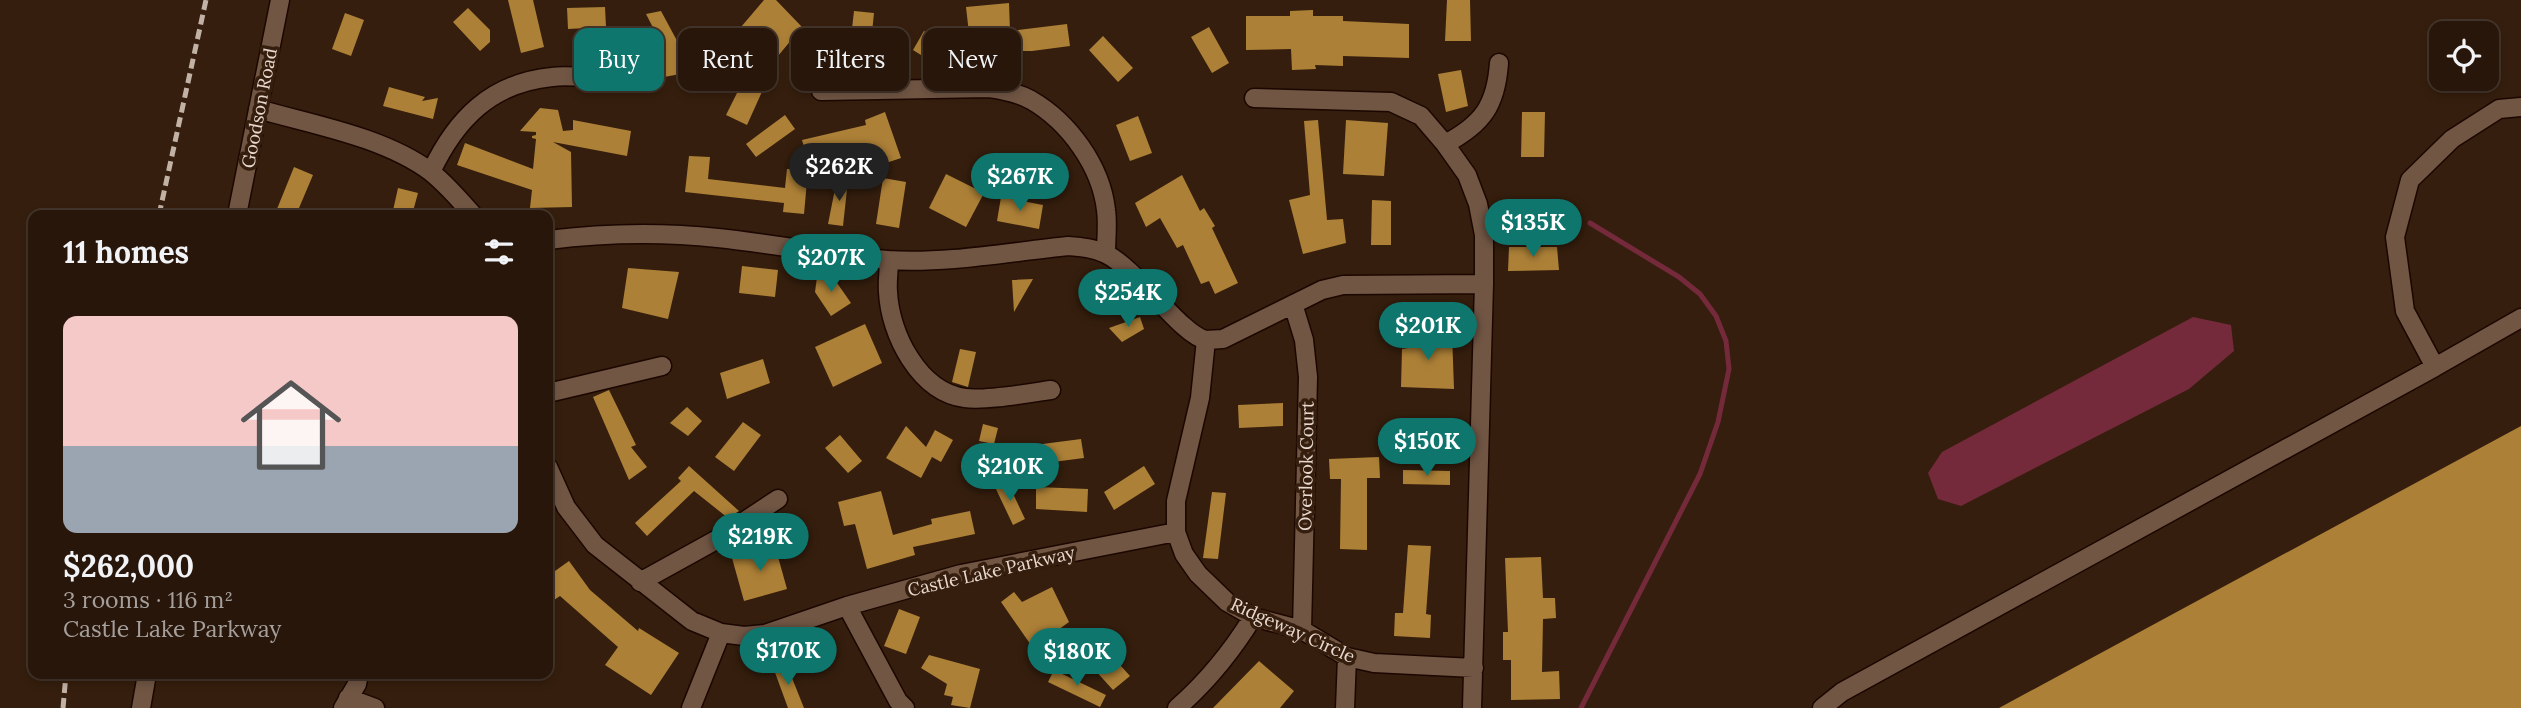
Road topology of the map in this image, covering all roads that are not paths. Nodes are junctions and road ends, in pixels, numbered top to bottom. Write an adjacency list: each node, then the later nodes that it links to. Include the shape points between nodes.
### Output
1 (280, 0): 7 (street, Goodson Road)
2 (1499, 62): 8 (street, via 1497,87 1486,112 1467,132)
3 (574, 77): 9 (street, via 530,80 480,104 444,144)
4 (909, 89): 13 (street, via 989,88 1030,99 1050,113 1093,166 1106,209)
5 (1254, 98): 8 (street, via 1391,102 1421,116)
6 (2521, 107): 20 (street, via 2499,109 2452,139 2410,180 2395,237 2405,311)
7 (258, 109): 9 (street, via 379,144); 10 (street, Goodson Road)
8 (1445, 144): 15 (street, via 1467,174 1478,204 1484,235)
9 (431, 172): 11 (street)
10 (238, 210)
11 (469, 210)
12 (553, 239): 14 (street, via 663,234)
13 (1106, 254): 14 (street, via 1068,246 940,260); 18 (street, via 1128,269 1191,332)
14 (889, 260): 21 (street, via 888,294 895,328 911,359 933,385 967,399)
15 (1484, 284): 16 (street, via 1343,285); 32 (street)
16 (1293, 304): 18 (street, via 1223,339); 29 (street, Overlook Court, via 1304,340 1308,377)
17 (2521, 318): 20 (street)
18 (1206, 340): 25 (street, Ridgeway Circle, via 1200,398 1176,502)
19 (662, 366): 22 (street)
20 (2435, 367): 43 (street, via 1842,692)
21 (1051, 390)
22 (553, 392)
23 (553, 478): 26 (street, Castle Lake Parkway, via 566,507 595,545)
24 (778, 499): 26 (street)
25 (1177, 532): 27 (street, Castle Lake Parkway, via 961,574); 28 (street, Ridgeway Circle, via 1184,554 1198,574 1227,602)
26 (639, 582): 30 (street, Castle Lake Parkway, via 692,621)
27 (848, 606): 30 (street, Castle Lake Parkway, via 765,634); 39 (street)
28 (1253, 617): 29 (street, Ridgeway Circle); 40 (street, via 1209,678)
29 (1302, 630): 31 (street, Ridgeway Circle)
30 (721, 633): 38 (street)
31 (1347, 657): 32 (street, Ridgeway Circle, via 1374,663); 41 (street)
32 (1474, 668): 42 (street)
33 (146, 679): 36 (street)
34 (358, 679): 35 (street)
35 (346, 703): 37 (street)
36 (141, 708)
37 (376, 708)
38 (691, 708)
39 (905, 708)
40 (1177, 708)
41 (1345, 708)
42 (1472, 708)
43 (1822, 708)

